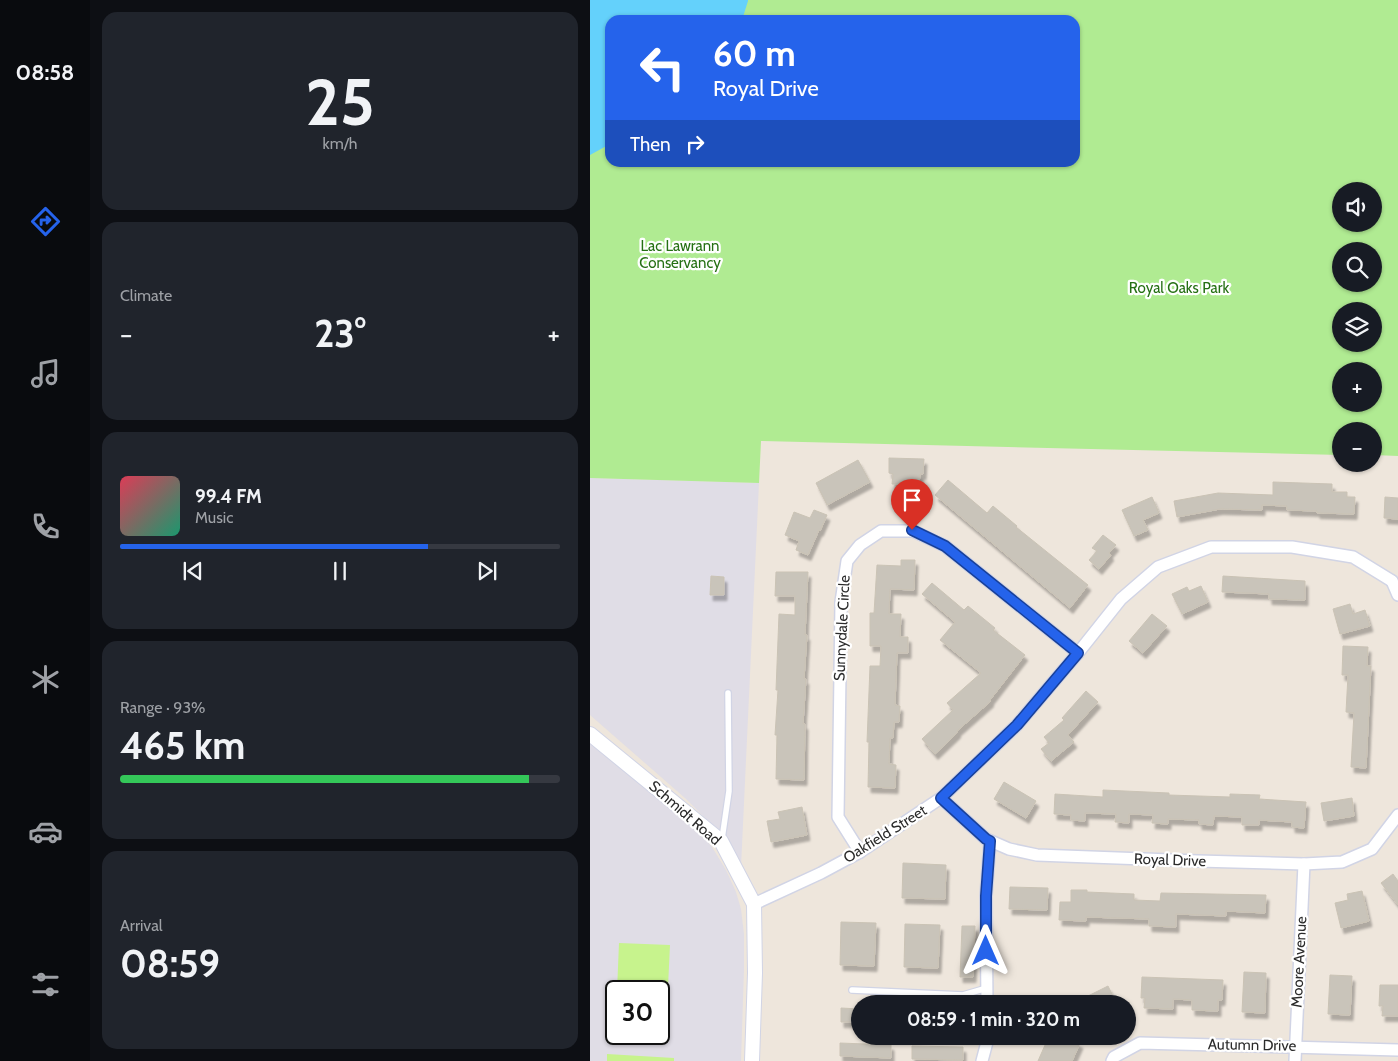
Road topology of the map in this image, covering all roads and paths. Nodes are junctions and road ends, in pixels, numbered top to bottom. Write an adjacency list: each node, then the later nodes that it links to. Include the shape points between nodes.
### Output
1 (1395, 578): 2 (street); 3 (street, Oakfield Street, via 1354,557 1292,547 1211,547 1158,568 1121,599)
2 (1398, 595)
3 (1078, 653): 6 (street, Oakfield Street, via 1017,725); 10 (street, Sunnydale Circle, via 945,546 912,530 881,531 860,544 847,561 841,602 838,817)
4 (728, 693): 8 (lane, via 729,791)
5 (590, 734): 8 (street, Schmidt Road)
6 (941, 798): 9 (street, Royal Drive); 10 (street, Oakfield Street)
7 (1398, 814): 11 (street, Royal Drive, via 1372,849 1342,862)
8 (721, 841): 12 (street, Schmidt Road)
9 (990, 841): 11 (street, Royal Drive, via 1037,854); 13 (street, via 986,896)
10 (860, 852): 12 (street, Oakfield Street)
11 (1304, 864): 17 (street, Moore Avenue)
12 (754, 904): 19 (street, Schmidt Road)
13 (987, 988): 14 (lane, via 963,994); 15 (street)
14 (852, 990)
15 (987, 995)
16 (986, 1045): 20 (street)
17 (1295, 1046): 18 (street, Autumn Drive); 21 (street, Autumn Drive, via 1140,1043); 22 (street, Moore Avenue)
18 (1398, 1050)
19 (752, 1061)
20 (982, 1061)
21 (1112, 1061)
22 (1295, 1061)

